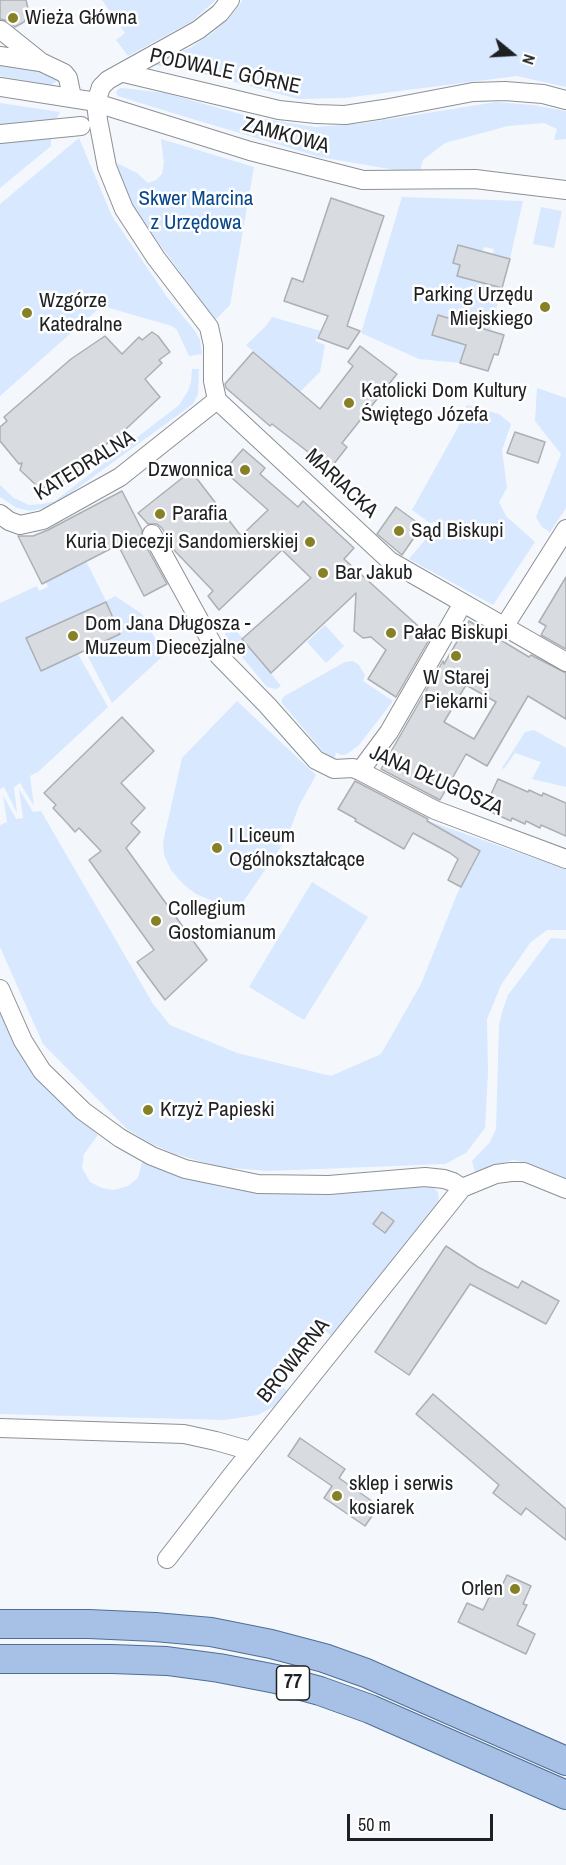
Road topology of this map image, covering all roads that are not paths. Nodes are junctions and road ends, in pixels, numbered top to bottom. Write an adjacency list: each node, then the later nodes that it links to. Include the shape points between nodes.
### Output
1 (230, 0): 5 (street, via 198,30)
2 (1, 30): 4 (street)
3 (0, 56): 4 (street)
4 (41, 62): 7 (street, via 64,73)
5 (124, 73): 8 (street, PODWALE GÓRNE, via 279,110 316,114 384,110 473,92 514,91); 9 (street, via 101,87)
6 (0, 87): 7 (street, ZAMKOWA)
7 (72, 97): 9 (street, ZAMKOWA)
8 (566, 100)
9 (96, 103): 12 (street, ZAMKOWA, via 250,151 363,180 475,179); 13 (street, via 107,167 124,209 209,327)
10 (81, 126): 11 (street)
11 (0, 134)
12 (566, 190)
13 (217, 400): 14 (street, KATEDRALNA, via 120,477 43,520 20,525); 17 (street, MARIACKA, via 390,561)
14 (0, 514)
15 (566, 529): 18 (street)
16 (152, 534): 20 (street, JANA DŁUGOSZA, via 219,656 316,760 334,769)
17 (463, 603): 18 (street, MARIACKA); 20 (street, via 388,732)
18 (504, 627): 19 (street, MARIACKA)
19 (566, 662)
20 (360, 771): 21 (street, JANA DŁUGOSZA, via 435,810)
21 (566, 859)
22 (0, 989): 23 (street, via 23,1041 42,1071 83,1111 152,1156 185,1169 258,1184 329,1185 425,1177 444,1179)
23 (462, 1188): 24 (street, BROWARNA, via 511,1172 533,1175); 26 (street, BROWARNA)
24 (566, 1189)
25 (0, 1428): 26 (street, via 184,1434)
26 (250, 1451): 27 (street, BROWARNA)
27 (167, 1559)
28 (0, 1624): 30 (main road, 77, via 155,1627 211,1632 271,1644 375,1677)
29 (0, 1659): 31 (main road, 77, via 167,1661 276,1679 370,1709)
30 (566, 1761)
31 (566, 1795)

